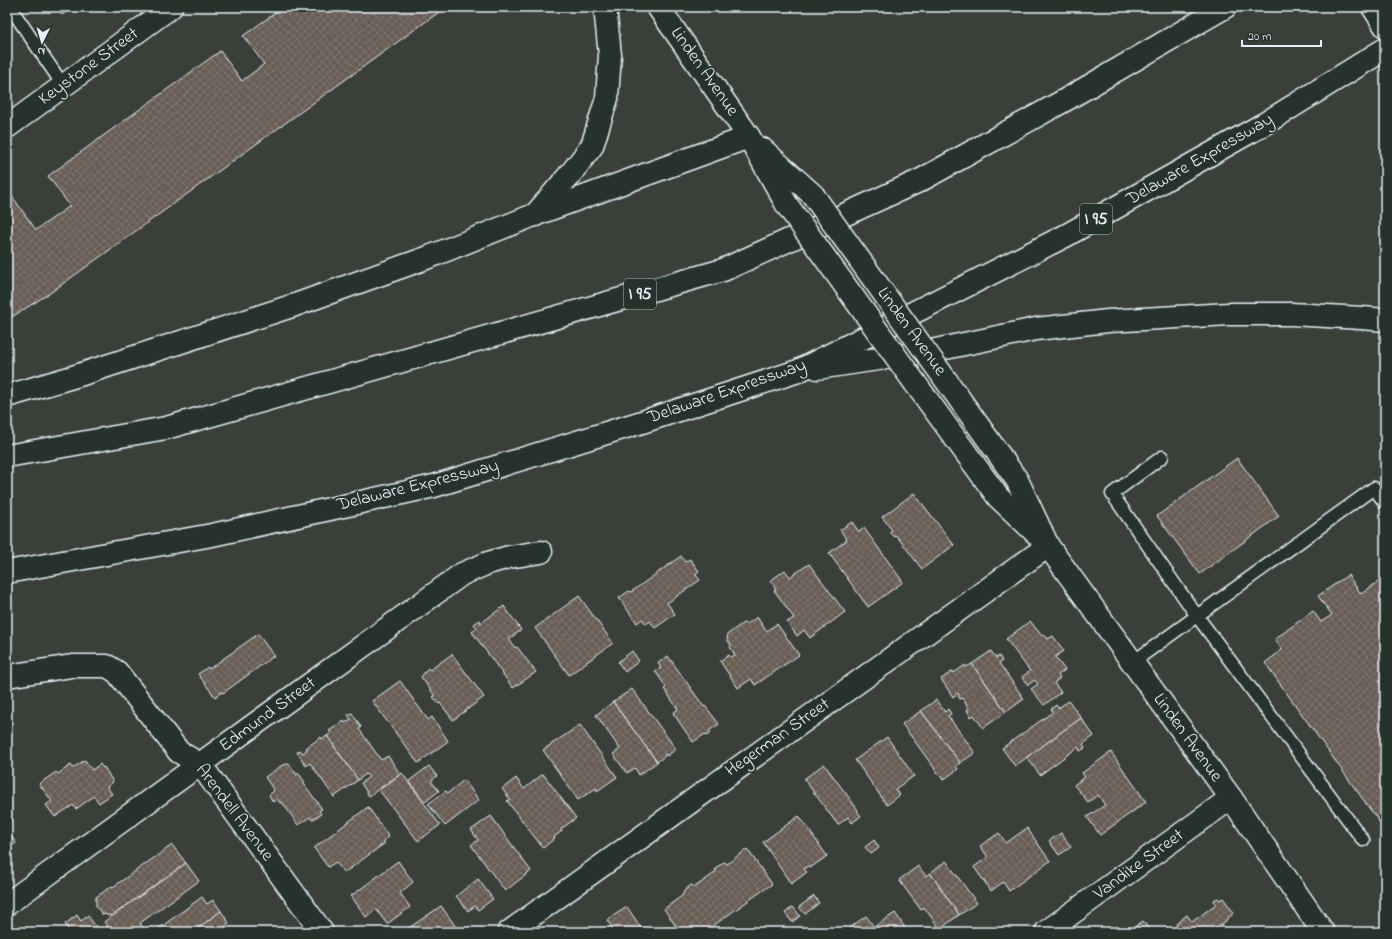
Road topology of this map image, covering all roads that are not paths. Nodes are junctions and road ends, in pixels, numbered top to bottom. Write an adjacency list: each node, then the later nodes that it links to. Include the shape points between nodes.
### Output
1 (10, 7): 9 (lane)
2 (171, 7): 9 (main road, Keystone Street)
3 (605, 7): 12 (main road, via 610,55 607,98 592,146)
4 (658, 7): 11 (main road, Linden Avenue)
5 (1224, 7): 16 (main road, I 95, via 1067,99 921,180 723,270 166,428)
6 (1373, 7): 7 (main road)
7 (1385, 26)
8 (1385, 49): 14 (main road, Delaware Expressway / I 95, via 1264,124 1074,231)
9 (63, 85): 10 (main road, Keystone Street)
10 (7, 127)
11 (749, 138): 12 (main road); 19 (main road, Linden Avenue, bridge, via 787,205 998,497); 19 (main road, Linden Avenue, bridge, via 813,195 1017,480)
12 (534, 215): 15 (main road, via 429,257 295,305)
13 (1385, 320): 14 (main road, via 1283,314 1229,314 1108,321 1036,329 926,352)
14 (798, 371): 21 (main road, Delaware Expressway / I 95, via 434,486 212,535)
15 (7, 396)
16 (7, 456)
17 (1162, 457): 22 (lane, via 1112,494)
18 (1385, 503): 22 (lane, via 1374,488)
19 (1048, 546): 23 (main road, Linden Avenue); 30 (main road, Hegerman Street)
20 (541, 552): 25 (main road, Edmund Street, via 509,557 462,574)
21 (7, 572)
22 (1197, 616): 23 (lane); 27 (lane)
23 (1133, 662): 26 (main road, Linden Avenue)
24 (7, 676): 25 (main road, Arendell Avenue, via 72,666 106,666 117,672 179,752)
25 (200, 764): 28 (main road, Edmund Street); 29 (main road, Arendell Avenue)
26 (1231, 798): 31 (main road, Vandike Street); 32 (main road, Linden Avenue)
27 (1362, 840)
28 (7, 904)
29 (322, 932)
30 (509, 932)
31 (1046, 932)
32 (1323, 932)

